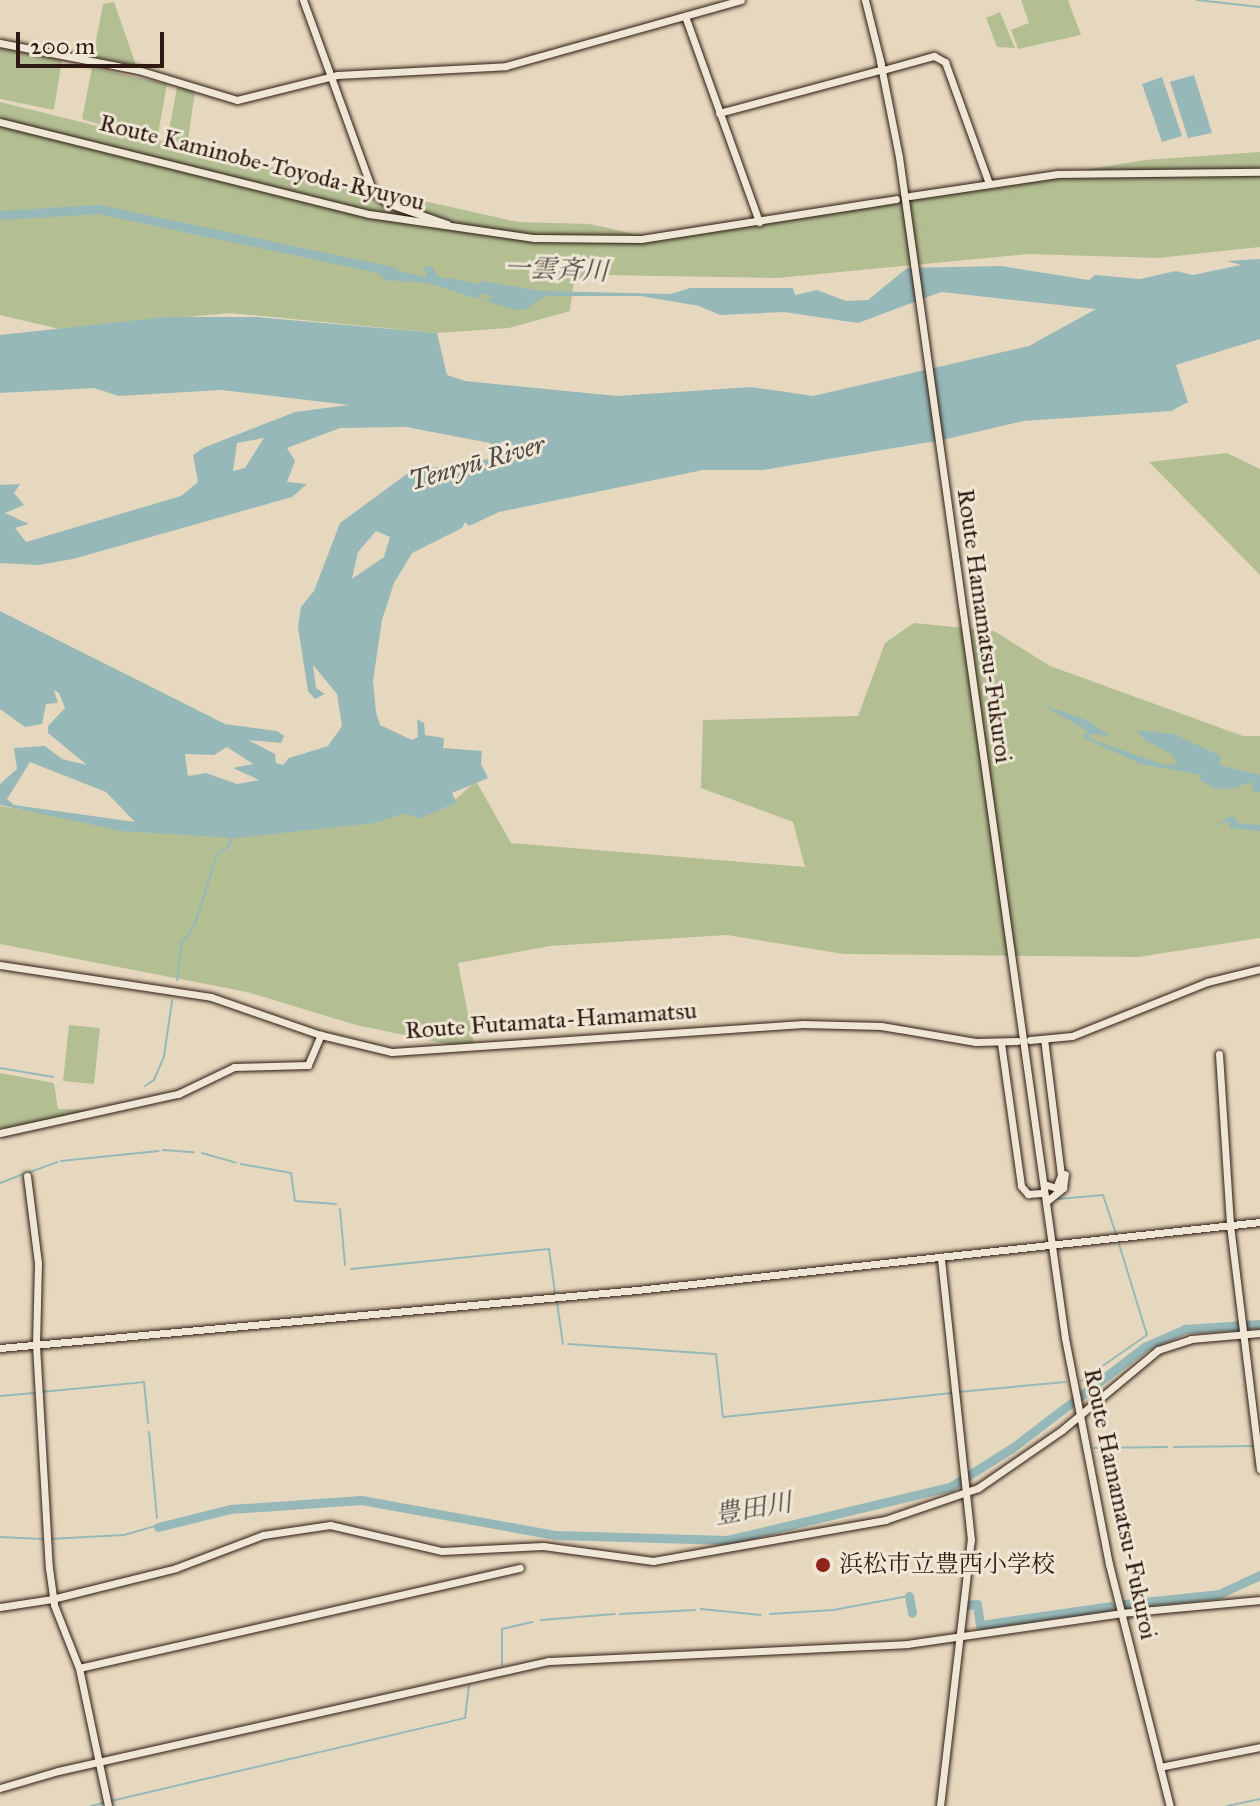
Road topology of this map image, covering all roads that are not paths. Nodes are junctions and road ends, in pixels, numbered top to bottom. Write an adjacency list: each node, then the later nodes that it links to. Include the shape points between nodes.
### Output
1 (303, 0): 7 (street)
2 (741, 0): 4 (street)
3 (865, 0): 6 (street, Route Hamamatsu-Fukuroi)
4 (685, 16): 7 (street, via 506,66); 8 (street)
5 (0, 43): 7 (street, via 138,70 237,100)
6 (881, 67): 8 (street); 11 (street, via 934,56 945,62); 27 (street, Route Hamamatsu-Fukuroi, via 909,227)
7 (331, 76): 15 (street, via 377,197)
8 (719, 113): 14 (street)
9 (0, 122): 15 (street, Route Kaminobe-Toyoda-Ryuyou, via 298,198)
10 (1260, 172): 11 (street, via 1057,174)
11 (988, 181): 12 (street)
12 (910, 196)
13 (896, 199): 14 (street, Route Kaminobe-Toyoda-Ryuyou)
14 (759, 222): 15 (street, Route Kaminobe-Toyoda-Ryuyou, via 628,240)
15 (457, 229)
16 (0, 965): 18 (street, Route Futamata-Hamamatsu, via 211,997)
17 (1260, 969): 19 (street, via 1207,982 1072,1036)
18 (321, 1035): 22 (street, Route Futamata-Hamamatsu, via 380,1050 421,1053 840,1023); 24 (street, via 308,1065 234,1067 178,1094)
19 (1044, 1039): 20 (street); 25 (street)
20 (1030, 1040)
21 (1017, 1041): 22 (street, Route Futamata-Hamamatsu)
22 (1001, 1043): 28 (street, via 1021,1186 1026,1193)
23 (1219, 1054): 31 (street)
24 (0, 1133)
25 (1060, 1156): 27 (street, via 1060,1184 1052,1188); 29 (street, via 1065,1184)
26 (27, 1176): 36 (street, via 38,1263)
27 (1042, 1181): 28 (street, Route Hamamatsu-Fukuroi); 29 (street, Route Hamamatsu-Fukuroi)
28 (1041, 1193): 29 (street, Route Hamamatsu-Fukuroi)
29 (1046, 1204): 32 (street, Route Hamamatsu-Fukuroi)
30 (1260, 1222): 31 (street)
31 (1230, 1225): 32 (street); 34 (street)
32 (1051, 1246): 33 (street); 38 (street, Route Hamamatsu-Fukuroi)
33 (941, 1257): 36 (street); 40 (street)
34 (1242, 1328): 35 (street); 38 (street, via 1158,1350); 39 (street)
35 (1260, 1333)
36 (36, 1345): 37 (street); 42 (street)
37 (0, 1348)
38 (1080, 1411): 40 (street, via 1008,1470); 45 (street, Route Hamamatsu-Fukuroi)
39 (1260, 1469)
40 (964, 1490): 42 (street, via 885,1520 653,1561 543,1546 442,1551 330,1525 235,1543 176,1568); 46 (street, via 971,1540)
41 (520, 1568): 47 (street)
42 (52, 1599): 44 (street); 47 (street)
43 (1260, 1600): 45 (street)
44 (0, 1607)
45 (1121, 1613): 46 (street); 50 (street, Route Hamamatsu-Fukuroi)
46 (958, 1637): 49 (street, via 907,1644 548,1661); 53 (street)
47 (79, 1668): 49 (street)
48 (1260, 1747): 50 (street)
49 (100, 1765): 51 (street); 52 (street)
50 (1160, 1767): 54 (street, Route Hamamatsu-Fukuroi)
51 (0, 1788)
52 (108, 1806)
53 (940, 1806)
54 (1170, 1806)

